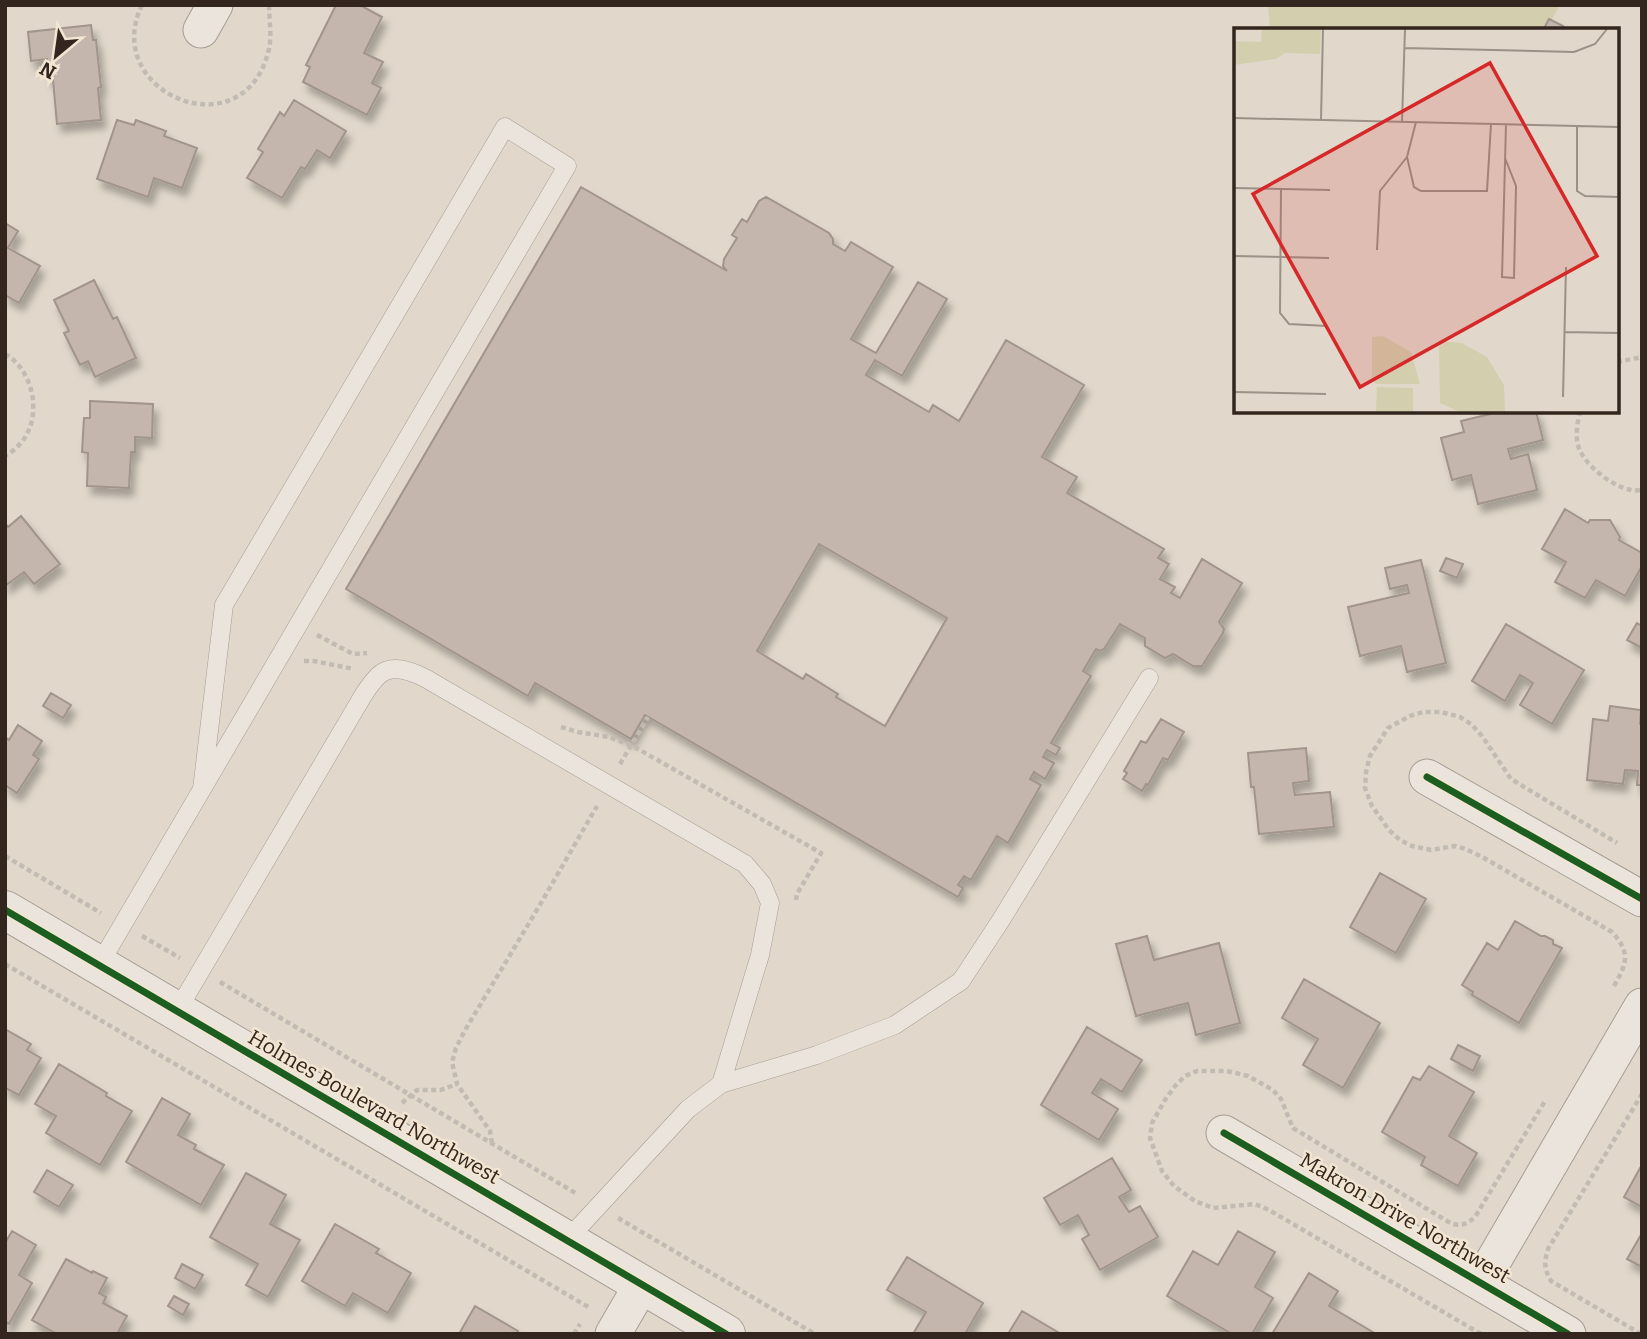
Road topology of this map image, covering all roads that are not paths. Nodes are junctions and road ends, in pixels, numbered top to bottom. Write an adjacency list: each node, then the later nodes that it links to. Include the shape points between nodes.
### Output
1 (1149, 678): 9 (lane, via 961,981 895,1025)
2 (1427, 777): 4 (street)
3 (202, 789): 3 (lane, via 567,166 505,127 224,605); 6 (lane)
4 (1642, 899)
5 (5, 910): 6 (street, Holmes Boulevard Northwest)
6 (100, 965): 8 (street, Holmes Boulevard Northwest)
7 (1642, 1006): 12 (street)
8 (177, 1011): 9 (lane, via 364,694 379,674 409,670 745,863 762,884 770,903 760,955); 11 (street, Holmes Boulevard Northwest)
9 (721, 1084): 11 (lane, via 688,1109)
10 (1224, 1133): 12 (street, Makron Drive Northwest)
11 (567, 1240): 13 (street, Holmes Boulevard Northwest)
12 (1480, 1282): 16 (street, Makron Drive Northwest)
13 (642, 1284): 14 (street); 15 (street, Holmes Boulevard Northwest)
14 (615, 1329)
15 (726, 1334)
16 (1568, 1334)

